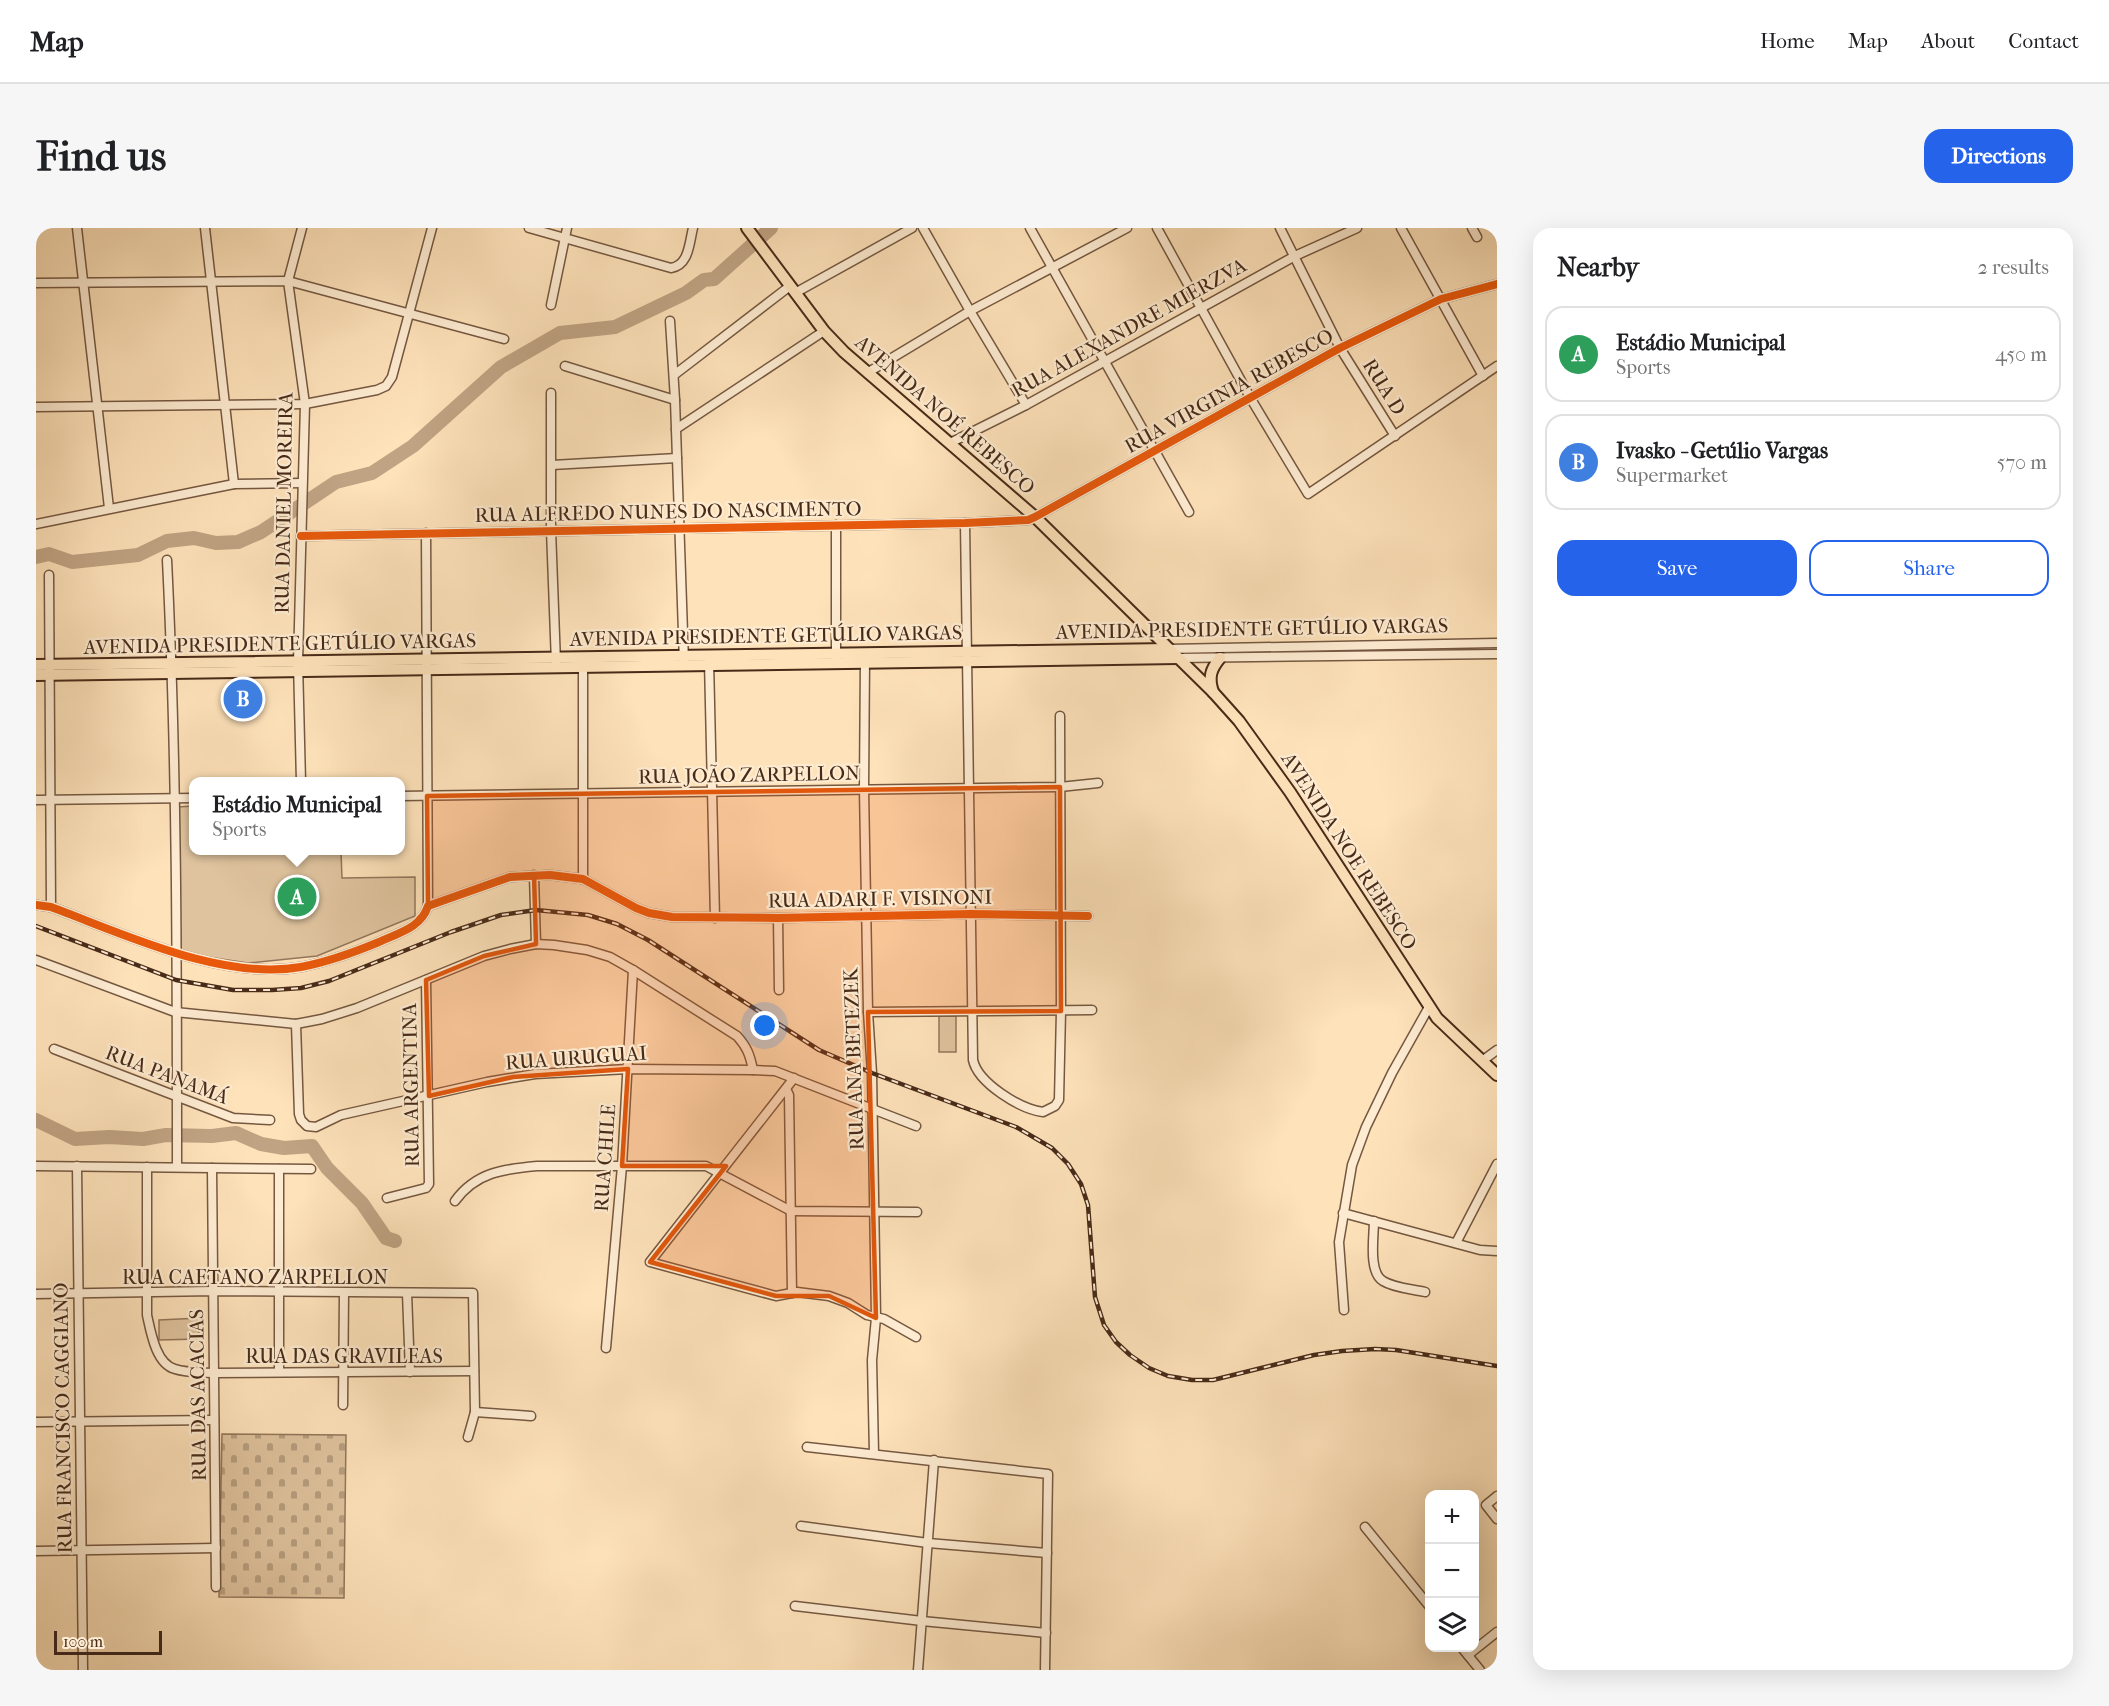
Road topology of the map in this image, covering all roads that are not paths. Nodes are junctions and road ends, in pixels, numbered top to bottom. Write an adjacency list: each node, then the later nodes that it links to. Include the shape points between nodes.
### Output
1 (77, 228): 24 (street)
2 (205, 228): 25 (street)
3 (302, 228): 22 (street, RUA DANIEL MOREIRA)
4 (432, 228): 32 (street)
5 (529, 228): 19 (street)
6 (567, 228): 19 (street)
7 (693, 228): 19 (street, via 685,261 671,268)
8 (912, 228): 27 (street)
9 (923, 228): 31 (street)
10 (1030, 228): 21 (street)
11 (1128, 228): 21 (street)
12 (1157, 228): 30 (street)
13 (1280, 228): 20 (street, RUA D)
14 (1357, 228): 20 (street, RUA ALEXANDRE MIERZVA)
15 (1401, 228): 28 (street)
16 (1472, 228): 18 (street)
17 (749, 231): 27 (main road, AVENIDA NOÉ REBESCO)
18 (1477, 237)
19 (564, 239): 29 (street)
20 (1294, 256): 30 (street, RUA ALEXANDRE MIERZVA); 36 (street, RUA D)
21 (1052, 267): 31 (street); 37 (street)
22 (288, 281): 25 (street); 32 (street); 46 (street, RUA DANIEL MOREIRA)
23 (36, 283): 24 (street)
24 (83, 283): 25 (street); 50 (street)
25 (210, 283): 48 (street)
26 (1497, 284): 28 (street, RUA VIRGINIA REBESCO)
27 (793, 290): 34 (main road, AVENIDA NOÉ REBESCO); 41 (street)
28 (1441, 299): 36 (street, RUA VIRGINIA REBESCO); 42 (street)
29 (551, 305)
30 (1202, 307): 37 (street, RUA ALEXANDRE MIERZVA); 44 (street)
31 (970, 311): 40 (street); 47 (street)
32 (408, 313): 35 (street); 46 (street, via 392,377 386,386)
33 (670, 321): 41 (street)
34 (824, 331): 40 (main road, AVENIDA NOÉ REBESCO); 51 (street)
35 (504, 339)
36 (1340, 348): 44 (street, RUA VIRGINIA REBESCO); 52 (street, RUA D)
37 (1106, 362): 47 (street, RUA ALEXANDRE MIERZVA); 54 (street)
38 (565, 366): 45 (street)
39 (1497, 366): 42 (street)
40 (867, 373): 53 (main road, AVENIDA NOÉ REBESCO)
41 (674, 375): 45 (street)
42 (1483, 376): 52 (street)
43 (551, 393): 56 (street)
44 (1251, 399): 52 (street, via 1308,494); 54 (street, RUA VIRGINIA REBESCO)
45 (675, 400): 51 (street)
46 (305, 404): 48 (street); 57 (street, RUA DANIEL MOREIRA)
47 (1026, 405): 53 (street, RUA ALEXANDRE MIERZVA)
48 (226, 406): 50 (street); 58 (street)
49 (36, 407): 50 (street)
50 (99, 407): 59 (street)
51 (676, 429): 55 (street)
52 (1395, 436)
53 (950, 442): 61 (main road, AVENIDA NOÉ REBESCO)
54 (1154, 450): 60 (street); 61 (street, RUA VIRGINIA REBESCO)
55 (677, 458): 56 (street); 65 (street)
56 (552, 465): 66 (street)
57 (302, 483): 58 (street); 68 (street, RUA DANIEL MOREIRA)
58 (234, 484): 59 (street)
59 (110, 508): 63 (street)
60 (1189, 512)
61 (1035, 517): 62 (street, RUA ALFREDO NUNES DO NASCIMENTO); 73 (main road, AVENIDA NOÉ REBESCO)
62 (965, 523): 64 (street, RUA ALFREDO NUNES DO NASCIMENTO); 75 (street)
63 (36, 524)
64 (836, 525): 65 (street, RUA ALFREDO NUNES DO NASCIMENTO); 77 (street)
65 (680, 528): 66 (street, RUA ALFREDO NUNES DO NASCIMENTO); 81 (street)
66 (551, 530): 67 (street, RUA ALFREDO NUNES DO NASCIMENTO); 83 (street)
67 (426, 533): 68 (street, RUA ALFREDO NUNES DO NASCIMENTO); 84 (street)
68 (301, 536): 86 (street, RUA DANIEL MOREIRA)
69 (166, 560): 88 (street)
70 (49, 575): 89 (street)
71 (1497, 643): 72 (street, AVENIDA PRESIDENTE GETÚLIO VARGAS)
72 (1329, 646): 73 (street, AVENIDA PRESIDENTE GETÚLIO VARGAS); 76 (street)
73 (1168, 649): 75 (main road, AVENIDA PRESIDENTE GETÚLIO VARGAS); 78 (main road, AVENIDA NOE REBESCO)
74 (1497, 654): 76 (street, AVENIDA PRESIDENTE GETÚLIO VARGAS)
75 (966, 656): 78 (main road, AVENIDA PRESIDENTE GETÚLIO VARGAS); 80 (main road, AVENIDA PRESIDENTE GETÚLIO VARGAS); 96 (street)
76 (1329, 657): 79 (street, AVENIDA PRESIDENTE GETÚLIO VARGAS)
77 (837, 658): 80 (main road, AVENIDA PRESIDENTE GETÚLIO VARGAS); 82 (main road, AVENIDA PRESIDENTE GETÚLIO VARGAS)
78 (1178, 658): 79 (street, AVENIDA PRESIDENTE GETÚLIO VARGAS); 91 (main road, AVENIDA NOE REBESCO)
79 (1220, 658): 91 (main road, via 1209,677)
80 (865, 659): 97 (street, RUA ANA BETEZEK)
81 (684, 660): 82 (main road, AVENIDA PRESIDENTE GETÚLIO VARGAS); 83 (main road, AVENIDA PRESIDENTE GETÚLIO VARGAS); 87 (main road, AVENIDA PRESIDENTE GETÚLIO VARGAS)
82 (709, 660): 98 (street)
83 (556, 662): 84 (main road, AVENIDA PRESIDENTE GETÚLIO VARGAS); 87 (main road, AVENIDA PRESIDENTE GETÚLIO VARGAS)
84 (425, 664): 86 (main road, AVENIDA PRESIDENTE GETÚLIO VARGAS); 101 (street)
85 (36, 665): 89 (main road, AVENIDA PRESIDENTE GETÚLIO VARGAS)
86 (298, 667): 88 (main road, AVENIDA PRESIDENTE GETÚLIO VARGAS); 93 (street, RUA DANIEL MOREIRA)
87 (583, 667): 99 (street)
88 (172, 668): 89 (main road, AVENIDA PRESIDENTE GETÚLIO VARGAS); 102 (street)
89 (49, 670): 90 (main road, AVENIDA PRESIDENTE GETÚLIO VARGAS); 105 (street)
90 (36, 675)
91 (1213, 692): 123 (main road, AVENIDA NOE REBESCO, via 1290,792)
92 (1060, 716): 95 (street)
93 (301, 777)
94 (1098, 783): 95 (street, RUA JOÃO ZARPELLON)
95 (1060, 787): 96 (street, RUA JOÃO ZARPELLON); 112 (street)
96 (968, 788): 97 (street, RUA JOÃO ZARPELLON); 111 (street)
97 (864, 789): 98 (street, RUA JOÃO ZARPELLON); 113 (street, RUA ANA BETEZEK)
98 (712, 791): 99 (street, RUA JOÃO ZARPELLON); 115 (street)
99 (584, 794): 101 (street, RUA JOÃO ZARPELLON); 107 (street)
100 (405, 796): 101 (street, RUA JOÃO ZARPELLON)
101 (427, 796): 109 (street)
102 (174, 798): 103 (street); 105 (street); 118 (street)
103 (189, 798)
104 (36, 800): 105 (street)
105 (52, 800): 110 (street)
106 (534, 875): 107 (street); 109 (street, via 497,880); 117 (street)
107 (583, 879): 115 (street, RUA ADARI F. VISINONI, via 649,913)
108 (36, 905): 110 (street)
109 (428, 906): 118 (street, via 425,915 408,930 302,966 251,968)
110 (51, 907): 118 (street)
111 (971, 914): 112 (street, RUA ADARI F. VISINONI); 113 (street, RUA ADARI F. VISINONI); 128 (street)
112 (1061, 914): 114 (street, RUA ADARI F. VISINONI); 125 (street)
113 (866, 916): 116 (street, RUA ADARI F. VISINONI); 127 (street, RUA ANA BETEZEK)
114 (1088, 916)
115 (715, 918): 116 (street, RUA ADARI F. VISINONI)
116 (778, 918): 122 (street)
117 (536, 944): 120 (street, via 587,950); 121 (street, via 484,956)
118 (177, 953): 126 (street)
119 (36, 960): 126 (street)
120 (633, 970): 133 (street, RUA CHILE); 134 (street, via 737,1036 750,1053)
121 (426, 980): 129 (street, via 357,1008); 139 (street, RUA ARGENTINA)
122 (779, 990)
123 (1429, 1007): 132 (main road, AVENIDA NOE REBESCO); 158 (street, via 1366,1127 1352,1166)
124 (1092, 1010): 125 (street)
125 (1061, 1011): 128 (street); 128 (street, via 1059,1100 1043,1112 1028,1108 978,1074 973,1060)
126 (176, 1012): 129 (street); 138 (street)
127 (868, 1012): 128 (street); 140 (street, RUA ANA BETEZEK)
128 (973, 1012)
129 (296, 1024): 139 (street, RUA URUGUAI, via 299,1114 307,1126 316,1127 341,1115)
130 (54, 1048): 138 (street, RUA PANAMÁ)
131 (1497, 1050): 132 (street)
132 (1482, 1062): 135 (main road, AVENIDA NOE REBESCO)
133 (628, 1069): 134 (street, RUA URUGUAI); 139 (street, RUA URUGUAI, via 513,1077); 146 (street, RUA CHILE)
134 (753, 1070): 136 (street, RUA URUGUAI, via 775,1071)
135 (1497, 1075)
136 (794, 1078): 137 (street); 140 (street, RUA URUGUAI)
137 (786, 1089): 152 (street); 155 (street)
138 (177, 1096): 141 (street, RUA PANAMÁ, via 233,1118); 148 (street)
139 (429, 1096): 153 (street, RUA ARGENTINA, via 429,1184)
140 (873, 1109): 142 (street, RUA URUGUAI); 156 (street, RUA ANA BETEZEK)
141 (270, 1119)
142 (916, 1126)
143 (1497, 1164): 160 (street)
144 (36, 1166): 145 (street)
145 (76, 1166): 147 (street); 165 (street, RUA FRANCISCO CAGGIANO)
146 (622, 1166): 152 (street, via 706,1166); 154 (street, via 509,1169 475,1180); 174 (street, RUA CHILE)
147 (147, 1167): 148 (street); 166 (street, RUA DAS GRAVILEAS)
148 (177, 1167): 149 (street)
149 (212, 1168): 150 (street); 162 (street, RUA DAS ACACIAS)
150 (279, 1169): 151 (street); 163 (street)
151 (311, 1169)
152 (719, 1174): 155 (street); 169 (street, via 650,1262 776,1296)
153 (387, 1198)
154 (455, 1200)
155 (791, 1210): 156 (street); 169 (street)
156 (874, 1211): 157 (street); 172 (street, RUA ANA BETEZEK)
157 (917, 1212)
158 (1343, 1213): 159 (street); 171 (street, via 1338,1254)
159 (1374, 1221): 160 (street); 164 (street, via 1376,1275 1384,1282)
160 (1456, 1243): 161 (street)
161 (1497, 1251)
162 (213, 1291): 163 (street, RUA CAETANO ZARPELLON); 166 (street, RUA CAETANO ZARPELLON); 178 (street, RUA DAS ACACIAS)
163 (278, 1292): 167 (street, RUA CAETANO ZARPELLON); 176 (street)
164 (1425, 1292)
165 (77, 1293): 166 (street, RUA CAETANO ZARPELLON); 170 (street, RUA CAETANO ZARPELLON); 185 (street, RUA FRANCISCO CAGGIANO)
166 (147, 1293): 178 (street, RUA DAS GRAVILEAS, via 150,1330 161,1359 177,1370)
167 (344, 1293): 168 (street, RUA CAETANO ZARPELLON); 179 (street)
168 (407, 1293): 175 (street, RUA CAETANO ZARPELLON, via 473,1293); 177 (street)
169 (792, 1293): 172 (street, via 829,1296)
170 (36, 1294)
171 (1344, 1310)
172 (876, 1318): 173 (street); 188 (street, RUA ANA BETEZEK, via 872,1360)
173 (916, 1337)
174 (606, 1348)
175 (474, 1371): 177 (street, RUA DAS GRAVILEAS); 181 (street)
176 (279, 1372): 178 (street, RUA DAS GRAVILEAS); 179 (street, RUA DAS GRAVILEAS)
177 (410, 1372): 179 (street, RUA DAS GRAVILEAS)
178 (214, 1373): 183 (street, RUA DAS ACACIAS)
179 (343, 1373): 180 (street)
180 (343, 1405)
181 (476, 1412): 182 (street); 186 (street)
182 (531, 1416)
183 (214, 1420): 185 (street); 195 (street, RUA DAS ACACIAS)
184 (36, 1422): 185 (street)
185 (81, 1422): 196 (street, RUA FRANCISCO CAGGIANO)
186 (468, 1437)
187 (807, 1447): 188 (street)
188 (874, 1454): 189 (street)
189 (934, 1460): 194 (street); 198 (street, via 1048,1473)
190 (1497, 1496): 191 (street, via 1486,1505)
191 (1497, 1519)
192 (801, 1526): 194 (street)
193 (1365, 1527): 200 (street)
194 (928, 1543): 198 (street); 202 (street)
195 (216, 1548): 196 (street); 199 (street, RUA DAS ACACIAS)
196 (81, 1550): 197 (street); 207 (street, RUA FRANCISCO CAGGIANO)
197 (36, 1551)
198 (1047, 1553): 204 (street)
199 (216, 1587)
200 (1425, 1601)
201 (795, 1606): 202 (street)
202 (922, 1621): 204 (street); 208 (street)
203 (1497, 1632): 206 (street)
204 (1046, 1633): 209 (street)
205 (1466, 1652): 206 (street)
206 (1468, 1655): 210 (street)
207 (83, 1670)
208 (918, 1670)
209 (1045, 1670)
210 (1480, 1670)

